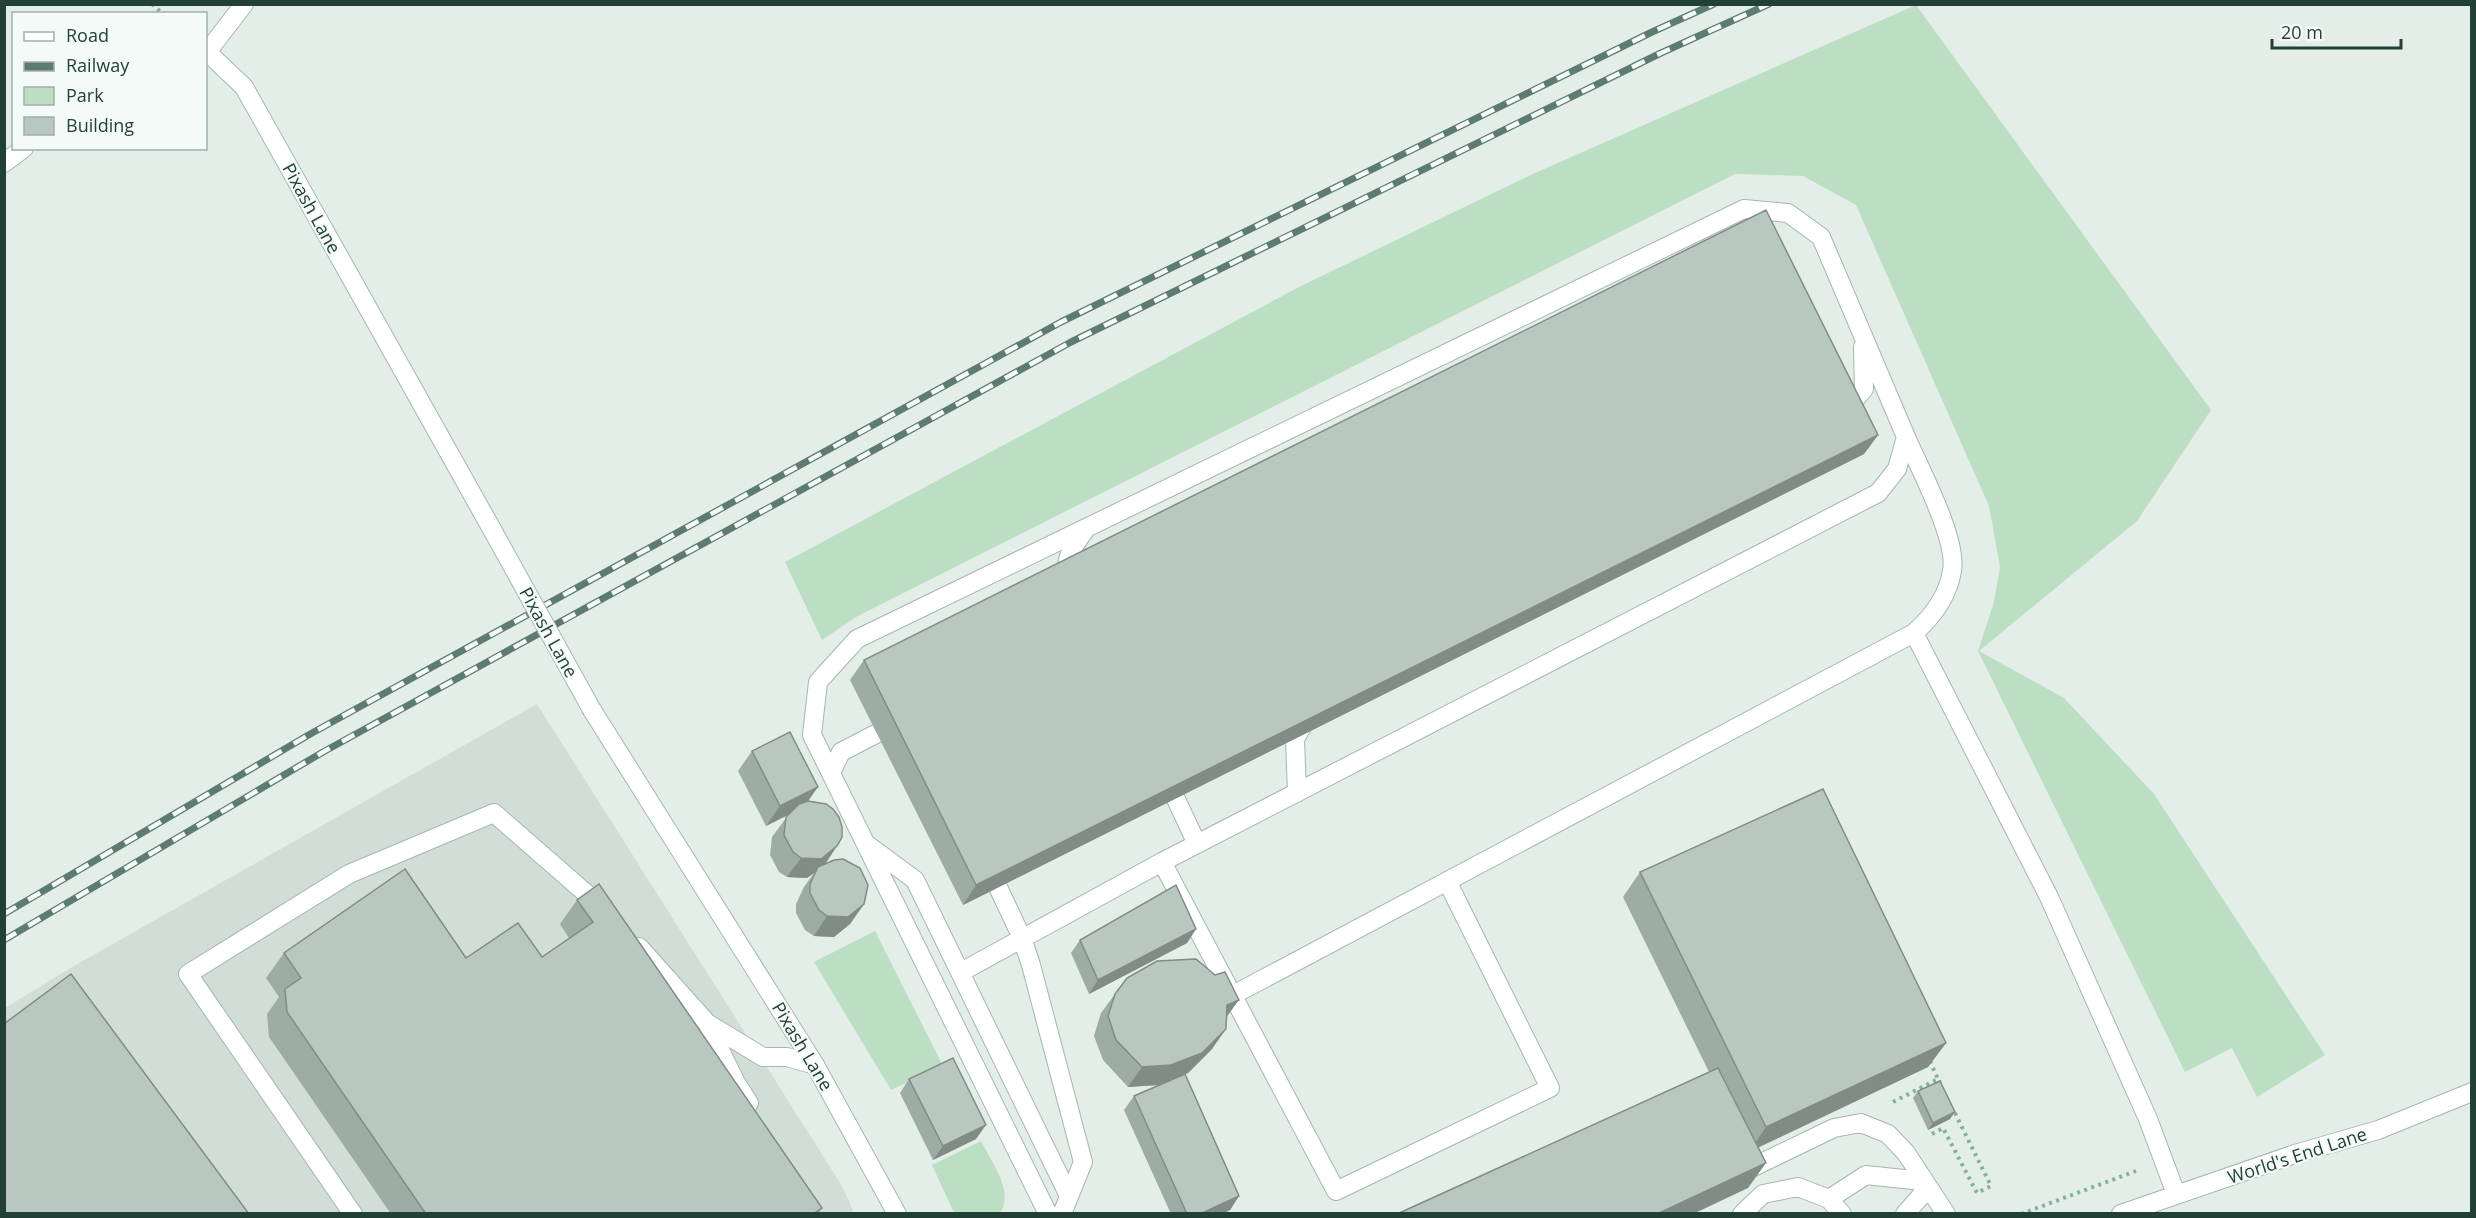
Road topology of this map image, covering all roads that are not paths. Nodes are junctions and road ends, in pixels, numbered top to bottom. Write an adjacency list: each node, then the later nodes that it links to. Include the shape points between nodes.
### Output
1 (244, 4): 2 (street)
2 (207, 51): 25 (street, Pixash Lane, bridge, via 244,87 592,710)
3 (22, 150): 4 (street)
4 (4, 164)
5 (1863, 337): 6 (street, via 1864,389 1843,413); 7 (street); 8 (street, via 1821,237 1788,213 1744,209)
6 (1822, 424)
7 (1906, 437): 10 (street, via 1947,532 1953,570 1934,616); 15 (street, via 1897,469 1878,493)
8 (1085, 528): 9 (street, via 1069,554 1066,572); 14 (street, via 857,639 818,682 812,735)
9 (1076, 594)
10 (1914, 633): 20 (street); 30 (street, via 2049,897 2148,1119)
11 (1319, 698): 15 (street, via 1295,739)
12 (914, 715): 14 (street, via 841,752)
13 (1160, 765): 17 (street)
14 (831, 773): 16 (street)
15 (1297, 793): 17 (street)
16 (866, 843): 22 (street, via 915,880); 35 (street)
17 (1197, 844): 19 (street)
18 (983, 855): 21 (street)
19 (1162, 862): 21 (street); 23 (street)
20 (1448, 883): 23 (street); 23 (street, via 1550,1088 1336,1191)
21 (1022, 938): 22 (street); 31 (street, via 1083,1162)
22 (961, 972): 31 (street)
23 (1233, 995)
24 (707, 1023): 25 (street, via 763,1057 787,1057); 27 (street, via 735,1081); 33 (street, via 603,908 494,813 349,874 188,974)
25 (815, 1065): 34 (street, Pixash Lane)
26 (2472, 1092): 30 (street, World's End Lane, via 2378,1130)
27 (759, 1119)
28 (1727, 1179): 29 (street, via 1834,1128 1861,1123 1888,1134 1906,1153)
29 (1925, 1184): 32 (street, via 1866,1175); 39 (street); 40 (street)
30 (2176, 1194): 41 (street, World's End Lane)
31 (1069, 1196): 36 (street)
32 (1829, 1199): 37 (street, via 1798,1187 1763,1194); 38 (street)
33 (353, 1214)
34 (897, 1214)
35 (1048, 1214)
36 (1062, 1214)
37 (1742, 1214)
38 (1842, 1214)
39 (1905, 1214)
40 (1946, 1214)
41 (2121, 1214)

